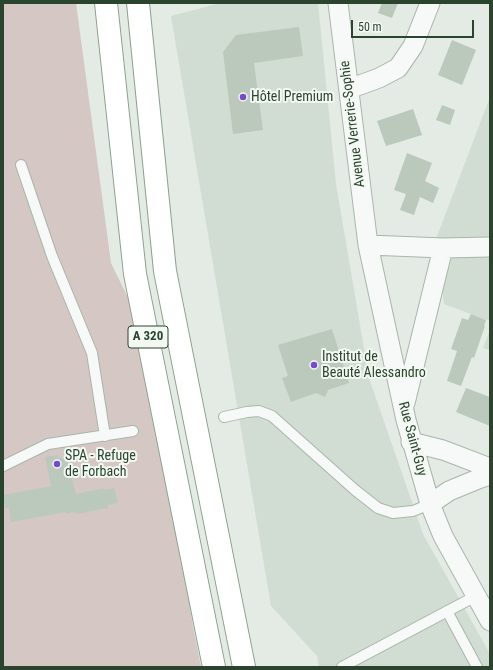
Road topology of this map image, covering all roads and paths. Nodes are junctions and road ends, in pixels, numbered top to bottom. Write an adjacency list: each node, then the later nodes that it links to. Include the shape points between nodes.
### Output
1 (106, 3): 22 (highway, A 320, via 135,274)
2 (138, 3): 23 (highway, A 320, via 165,271)
3 (338, 3): 5 (street, Avenue Verrerie-Sophie)
4 (430, 3): 5 (street, via 412,46 398,68)
5 (349, 89): 7 (street, Avenue Verrerie-Sophie)
6 (21, 165): 13 (lane, via 52,256 92,353)
7 (368, 244): 9 (street); 10 (street, Rue Saint-Guy)
8 (490, 247): 9 (street)
9 (443, 248): 10 (street)
10 (403, 408): 14 (street, Rue Saint-Guy)
11 (224, 417): 18 (lane, via 259,411 272,416 378,508 393,513 407,512)
12 (133, 431): 13 (lane)
13 (105, 436): 15 (lane, via 48,444)
14 (411, 442): 16 (street, via 443,450); 18 (street, Rue Saint-Guy)
15 (3, 466)
16 (490, 468)
17 (490, 475): 18 (street, via 449,491)
18 (430, 504): 19 (street, Rue Saint-Guy, via 443,536)
19 (476, 596): 20 (lane); 21 (street, Rue Saint-Guy)
20 (447, 611): 24 (lane); 25 (lane)
21 (490, 621)
22 (214, 667)
23 (244, 667)
24 (342, 667)
25 (477, 667)

